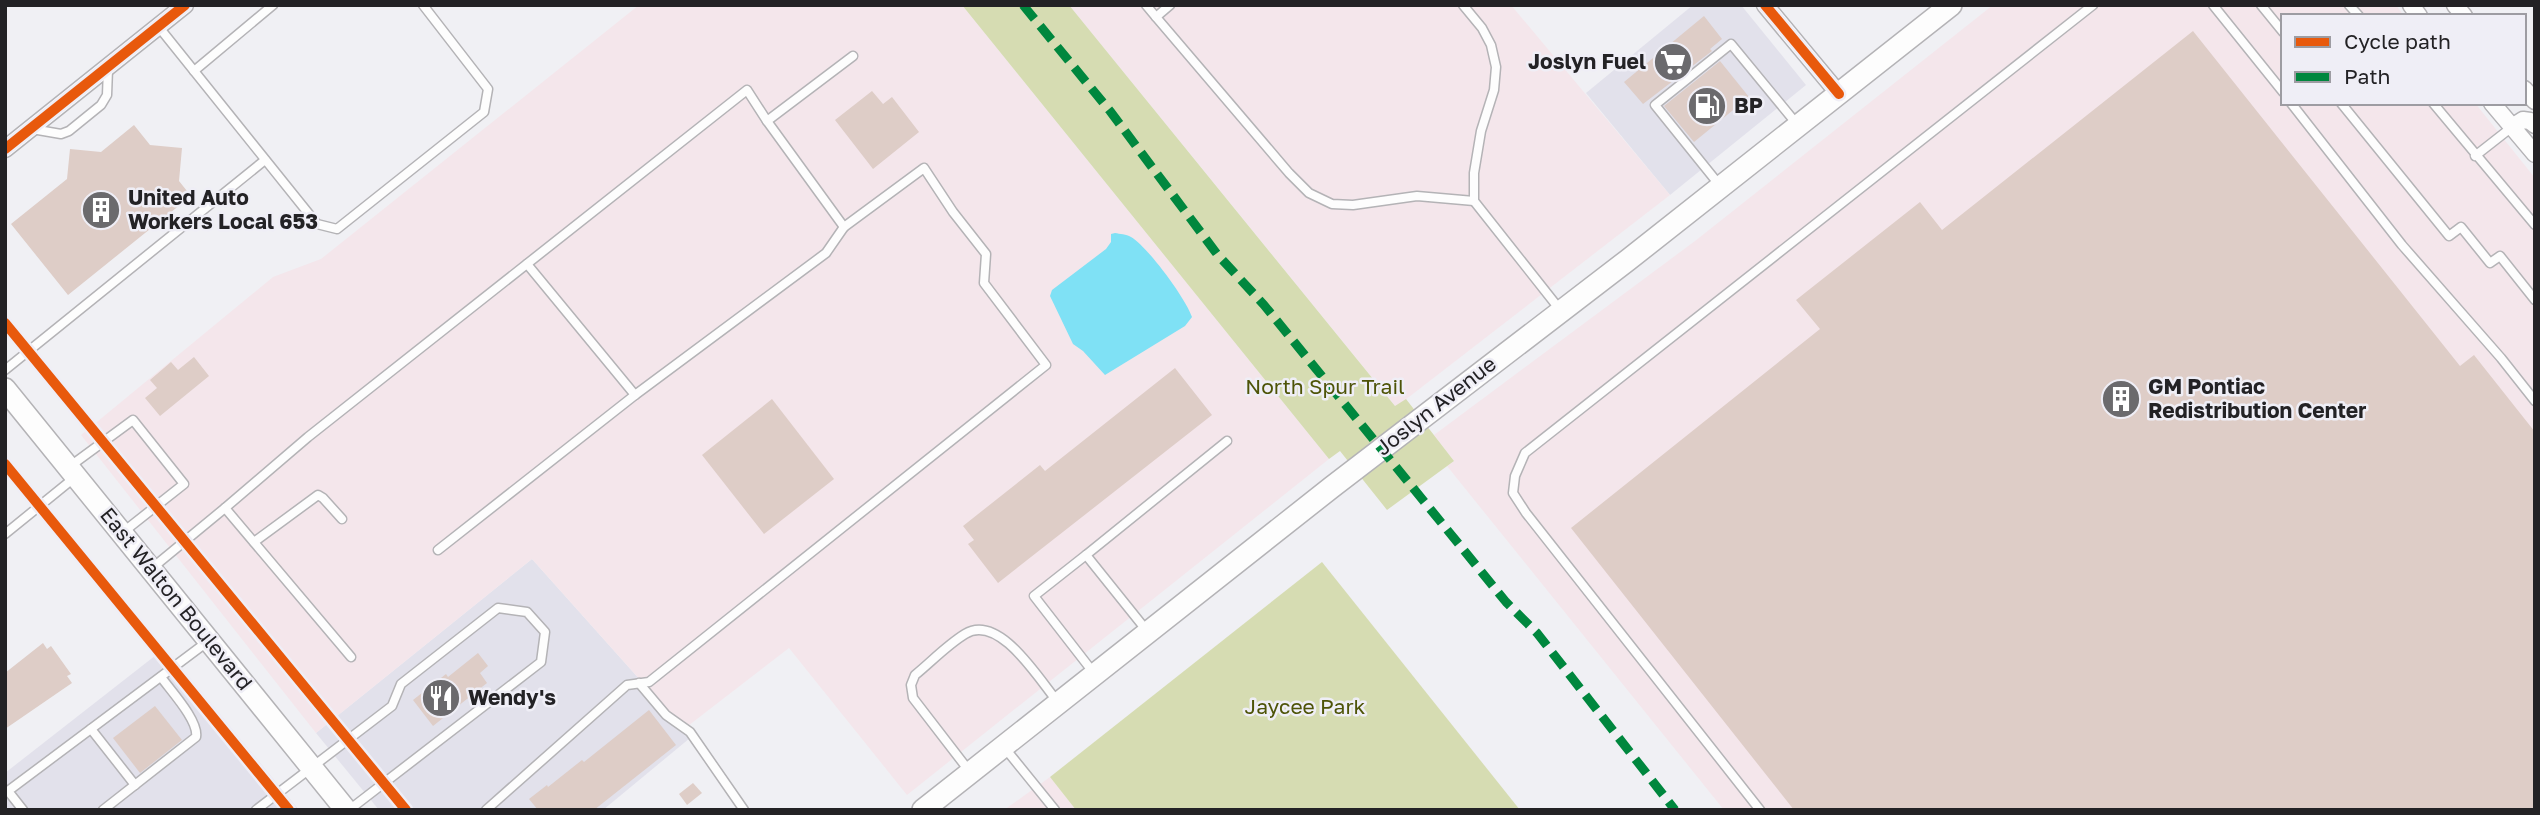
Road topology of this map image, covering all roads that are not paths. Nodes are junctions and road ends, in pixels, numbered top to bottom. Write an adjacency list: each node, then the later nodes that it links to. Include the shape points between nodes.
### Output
1 (185, 5): 13 (street)
2 (273, 5): 17 (lane)
3 (423, 5): 32 (lane, via 488,89 484,111 337,229 317,224)
4 (1146, 5): 12 (lane)
5 (1170, 5): 12 (lane)
6 (1463, 5): 34 (lane, via 1482,28 1496,67 1474,173)
7 (1765, 5): 19 (street)
8 (1951, 5): 19 (main road, Joslyn Avenue)
9 (2093, 5): 74 (lane, via 1525,453 1515,476 1514,493 1526,513)
10 (2213, 5): 18 (lane)
11 (2261, 5): 14 (lane)
12 (1156, 17): 34 (lane, via 1310,193 1332,204 1417,196)
13 (158, 26): 16 (street); 17 (lane)
14 (2281, 30)
15 (853, 57): 24 (lane)
16 (108, 66): 28 (street); 28 (lane, via 107,95 69,131)
17 (194, 71): 32 (lane)
18 (2281, 90)
19 (1839, 94): 26 (main road, Joslyn Avenue)
20 (2293, 105): 43 (lane, via 2402,245)
21 (2343, 105): 38 (lane, via 2449,236 2461,227 2490,263 2500,256)
22 (2435, 105): 31 (lane)
23 (2494, 105): 27 (street)
24 (767, 121): 36 (lane); 37 (lane, via 747,90)
25 (2535, 125): 27 (street, via 2523,120)
26 (1798, 126): 33 (main road, Joslyn Avenue); 33 (lane, via 1731,44 1655,106)
27 (2512, 127): 30 (street); 31 (lane)
28 (30, 129): 29 (street)
29 (5, 149)
30 (2535, 154)
31 (2475, 156): 35 (lane)
32 (265, 160): 40 (lane)
33 (1721, 187): 39 (main road, Joslyn Avenue)
34 (1474, 201): 39 (lane)
35 (2535, 225)
36 (844, 227): 42 (lane, via 826,253); 59 (lane, via 924,168 986,254 984,283 1046,365 649,682)
37 (527, 264): 42 (lane); 46 (lane)
38 (2535, 300)
39 (1561, 311): 54 (main road, Joslyn Avenue)
40 (5, 370)
41 (5, 389): 45 (main road, East Walton Boulevard)
42 (635, 395): 51 (lane)
43 (2535, 401)
44 (1227, 441): 52 (lane)
45 (72, 472): 48 (main road, East Walton Boulevard); 48 (lane, via 133,420 142,430 184,484); 49 (lane)
46 (225, 508): 50 (lane); 53 (lane)
47 (342, 519): 50 (lane, via 317,495)
48 (122, 533): 53 (main road, East Walton Boulevard)
49 (5, 534)
50 (254, 542): 56 (lane)
51 (438, 550)
52 (1087, 555): 54 (lane); 57 (lane, via 1034,596)
53 (151, 569): 55 (main road, East Walton Boulevard)
54 (1148, 632): 57 (main road, Joslyn Avenue)
55 (209, 641): 58 (lane); 63 (main road, East Walton Boulevard)
56 (351, 657)
57 (1094, 675): 60 (main road, Joslyn Avenue)
58 (161, 677): 61 (lane); 65 (lane, via 191,717 196,737)
59 (639, 683): 70 (lane, via 627,685); 71 (lane, via 666,715 690,732)
60 (1059, 703): 62 (main road, Joslyn Avenue); 64 (lane, via 998,634 982,628 966,633 915,676 911,685 913,698)
61 (91, 729): 65 (lane); 66 (lane, via 8,791)
62 (1003, 747): 64 (main road, Joslyn Avenue); 73 (lane)
63 (312, 768): 68 (lane); 69 (main road, East Walton Boulevard); 69 (lane, via 392,706 401,684 498,608 527,612 545,632 541,662)
64 (971, 773): 72 (main road, Joslyn Avenue)
65 (135, 785): 67 (lane)
66 (23, 810)
67 (103, 810)
68 (257, 810)
69 (348, 810)
70 (486, 810)
71 (744, 810)
72 (923, 810)
73 (1055, 810)
74 (1760, 810)

